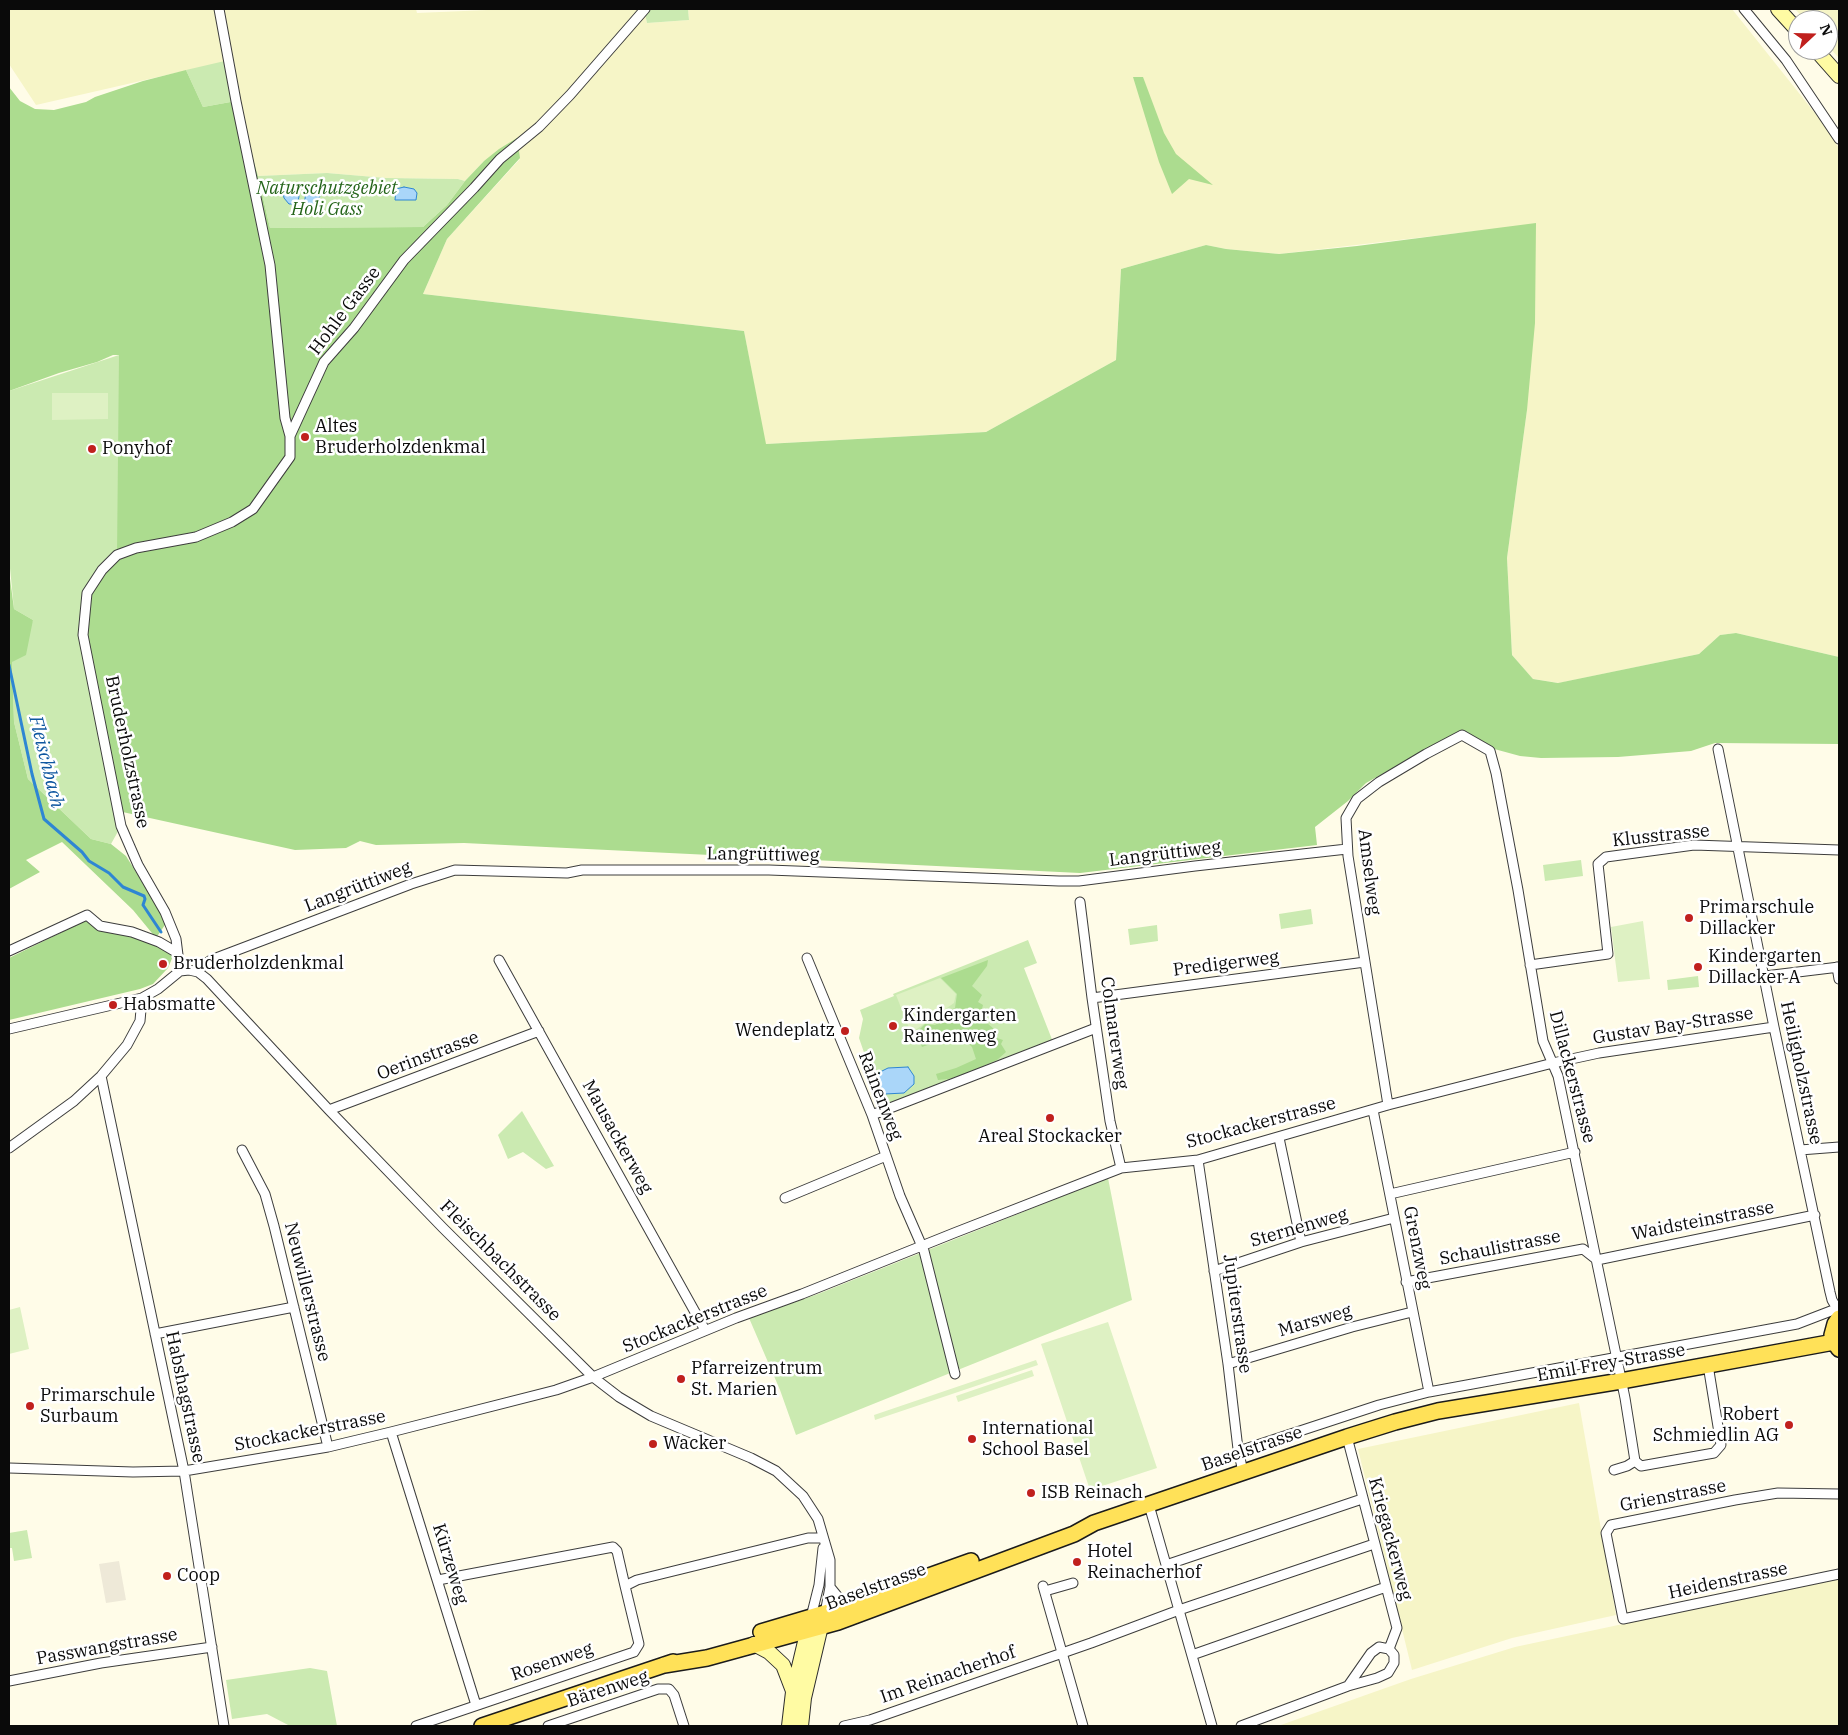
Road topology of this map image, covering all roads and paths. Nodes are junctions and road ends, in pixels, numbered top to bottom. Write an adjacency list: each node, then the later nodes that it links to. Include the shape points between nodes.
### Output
1 (219, 9): 9 (street, via 270,265 285,418)
2 (645, 9): 9 (street, Hohle Gasse, via 570,95 539,127 500,159 404,260 354,328 324,362)
3 (1744, 9): 8 (street, via 1786,60)
4 (1778, 9): 5 (main road)
5 (1788, 20)
6 (1825, 60): 7 (main road)
7 (1839, 76)
8 (1839, 139)
9 (290, 436): 10 (street, Hohle Gasse, via 290,457 253,508 232,522 196,537 136,548 117,556 102,570 87,593)
10 (83, 635): 18 (street, Bruderholzstrasse, via 121,826 138,865 165,912 176,939)
11 (1718, 749): 13 (street, Heiligholzstrasse)
12 (1490, 751): 14 (street, Amselweg, via 1462,735 1379,782 1357,799 1346,818); 22 (street, Dillackerstrasse)
13 (1737, 846): 15 (street, Klusstrasse); 22 (street, Klusstrasse, via 1694,845 1606,857 1598,864 1608,954); 26 (street, Heiligholzstrasse)
14 (1347, 849): 21 (street, Amselweg); 25 (street, Langrüttiweg, via 1066,881 769,870 582,870 567,873 454,870 211,960)
15 (1839, 850)
16 (1080, 902): 29 (street, Colmarerweg)
17 (9, 951): 18 (street, via 87,915 100,926 132,932)
18 (176, 952): 24 (street, Bruderholzstrasse)
19 (807, 958): 39 (street, Rainenweg)
20 (499, 960): 33 (street, Mausackerweg)
21 (1365, 962): 29 (street, Predigerweg); 36 (street, Amselweg)
22 (1530, 966): 34 (street, Dillackerstrasse, via 1543,1041)
23 (1838, 967): 26 (street); 27 (street)
24 (180, 971): 25 (street); 28 (street)
25 (198, 972): 37 (street, Fleischbachstrasse)
26 (1765, 976): 30 (street, Heiligholzstrasse)
27 (1839, 979)
28 (142, 998): 32 (street); 35 (street, via 140,1021 127,1044)
29 (1092, 998): 31 (street, Colmarerweg)
30 (1774, 1027): 34 (street, Gustav Bay-Strasse); 44 (street, Heiligholzstrasse)
31 (1096, 1028): 39 (street); 48 (street, Colmarerweg)
32 (9, 1029)
33 (539, 1031): 37 (street, Oerinstrasse); 61 (street, Mausackerweg)
34 (1553, 1062): 36 (street, Gustav Bay-Strasse); 45 (street, Dillackerstrasse)
35 (101, 1076): 42 (street, via 74,1101); 62 (street, Habshagstrasse)
36 (1388, 1105): 38 (street, Gustav Bay-Strasse)
37 (329, 1110): 68 (street, Fleischbachstrasse)
38 (1373, 1110): 40 (street, Stockackerstrasse); 49 (street, Grenzweg)
39 (872, 1115): 46 (street, Rainenweg)
40 (1279, 1138): 47 (street, Stockackerstrasse); 53 (street)
41 (1839, 1147): 44 (street)
42 (9, 1148)
43 (242, 1150): 58 (street, Neuwillerstrasse, via 265,1194)
44 (1800, 1150): 51 (street, Heiligholzstrasse)
45 (1575, 1152): 49 (street); 55 (street, Dillackerstrasse)
46 (886, 1156): 50 (street); 54 (street, Rainenweg)
47 (1198, 1160): 48 (street, Stockackerstrasse); 56 (street, Jupiterstrasse)
48 (1120, 1168): 54 (street, Stockackerstrasse)
49 (1390, 1194): 52 (street, Grenzweg)
50 (785, 1198)
51 (1815, 1215): 55 (street, Waidsteinstrasse); 60 (street, Heiligholzstrasse, via 1830,1292)
52 (1394, 1218): 53 (street, Sternenweg); 57 (street, Grenzweg)
53 (1301, 1242): 56 (street, Sternenweg)
54 (922, 1246): 61 (street, Stockackerstrasse); 67 (street, Rainenweg)
55 (1597, 1260): 57 (street, Schaulistrasse, via 1583,1249); 64 (street, Dillackerstrasse)
56 (1214, 1271): 65 (street, Jupiterstrasse)
57 (1406, 1282): 59 (street, Grenzweg)
58 (294, 1307): 62 (street); 74 (street, Neuwillerstrasse)
59 (1412, 1312): 65 (street, Marsweg, via 1352,1326); 70 (street, Grenzweg)
60 (1838, 1313): 63 (main road, via 1833,1330); 64 (street, Baselstrasse, via 1797,1324)
61 (705, 1330): 68 (street, Stockackerstrasse)
62 (155, 1334): 79 (street, Habshagstrasse)
63 (1837, 1346): 66 (main road, Emil Frey-Strasse)
64 (1616, 1357): 69 (street, Dillackerstrasse); 70 (street, Baselstrasse)
65 (1228, 1364): 75 (street, Jupiterstrasse)
66 (1708, 1365): 69 (main road, Emil Frey-Strasse); 76 (street, via 1721,1445 1714,1453 1641,1466)
67 (955, 1374)
68 (592, 1377): 72 (street, Stockackerstrasse, via 556,1390); 85 (street, Fleischbachstrasse, via 650,1416 776,1471 803,1496 818,1519)
69 (1621, 1381): 71 (main road, Emil Frey-Strasse, via 1438,1411); 76 (street, Dillackerstrasse)
70 (1429, 1392): 75 (street, Baselstrasse)
71 (1395, 1422): 73 (main road, Baselstrasse)
72 (391, 1432): 74 (street, Stockackerstrasse); 89 (street, Kürzeweg)
73 (1347, 1437): 80 (main road, Baselstrasse); 82 (street, Kriegackerweg)
74 (328, 1447): 79 (street, Stockackerstrasse)
75 (1238, 1449): 80 (street, Jupiterstrasse)
76 (1635, 1460): 78 (street)
77 (9, 1468): 79 (street, Stockackerstrasse)
78 (1614, 1470)
79 (184, 1471): 99 (street, Habshagstrasse)
80 (1243, 1472): 83 (main road, Baselstrasse)
81 (1839, 1494): 96 (street, Grienstrasse, via 1778,1493 1611,1525 1606,1533)
82 (1362, 1499): 86 (street, Kriegackerweg); 87 (street)
83 (1149, 1505): 84 (main road, Baselstrasse); 87 (street)
84 (1094, 1523): 94 (main road, Baselstrasse, via 1072,1526); 97 (main road, Baselstrasse, via 1074,1534 910,1596)
85 (823, 1538): 91 (street, via 808,1538 637,1580); 92 (street, Fleischbachstrasse, via 830,1560); 97 (street, Fleischbachstrasse)
86 (1374, 1544): 93 (street, Kriegackerweg); 95 (street, Im Reinacherhof)
87 (1166, 1565): 95 (street)
88 (1839, 1574): 96 (street, Heidenstrasse)
89 (438, 1580): 91 (street, Rosenweg, via 613,1547 618,1551); 107 (street, Kürzeweg)
90 (1073, 1582): 101 (street, via 1044,1589)
91 (625, 1586): 107 (street, Rosenweg, via 639,1644 634,1652)
92 (830, 1587): 94 (street, Baselstrasse, via 839,1598); 97 (street, Fleischbachstrasse)
93 (1386, 1587): 100 (street, Kriegackerweg, via 1397,1628); 102 (street)
94 (852, 1603): 97 (main road, Baselstrasse)
95 (1179, 1610): 101 (street, Im Reinacherhof); 102 (street)
96 (1623, 1619)
97 (816, 1621): 98 (main road, Baselstrasse); 103 (main road, Baselstrasse, via 704,1649); 106 (main road); 114 (main road)
98 (754, 1644): 103 (main road, Baselstrasse, via 707,1658); 106 (main road, via 783,1665)
99 (212, 1647): 104 (street, Passwangstrasse, via 101,1663); 108 (street, Habshagstrasse)
100 (1389, 1649): 105 (street, via 1379,1648 1371,1653); 105 (street, Kriegackerweg, via 1394,1655 1394,1663 1388,1673)
101 (1062, 1652): 115 (street, Im Reinacherhof, via 870,1720); 116 (street)
102 (1192, 1655): 117 (street)
103 (664, 1665): 110 (main road, Baselstrasse)
104 (9, 1681)
105 (1348, 1686): 118 (street)
106 (793, 1692): 113 (main road)
107 (476, 1705): 109 (street, Rosenweg)
108 (224, 1726)
109 (416, 1726)
110 (482, 1726)
111 (548, 1726): 112 (street, Bärenweg, via 658,1689 669,1689 674,1695)
112 (684, 1726)
113 (789, 1726)
114 (801, 1726)
115 (844, 1726)
116 (1083, 1726)
117 (1212, 1726)
118 (1241, 1726)

